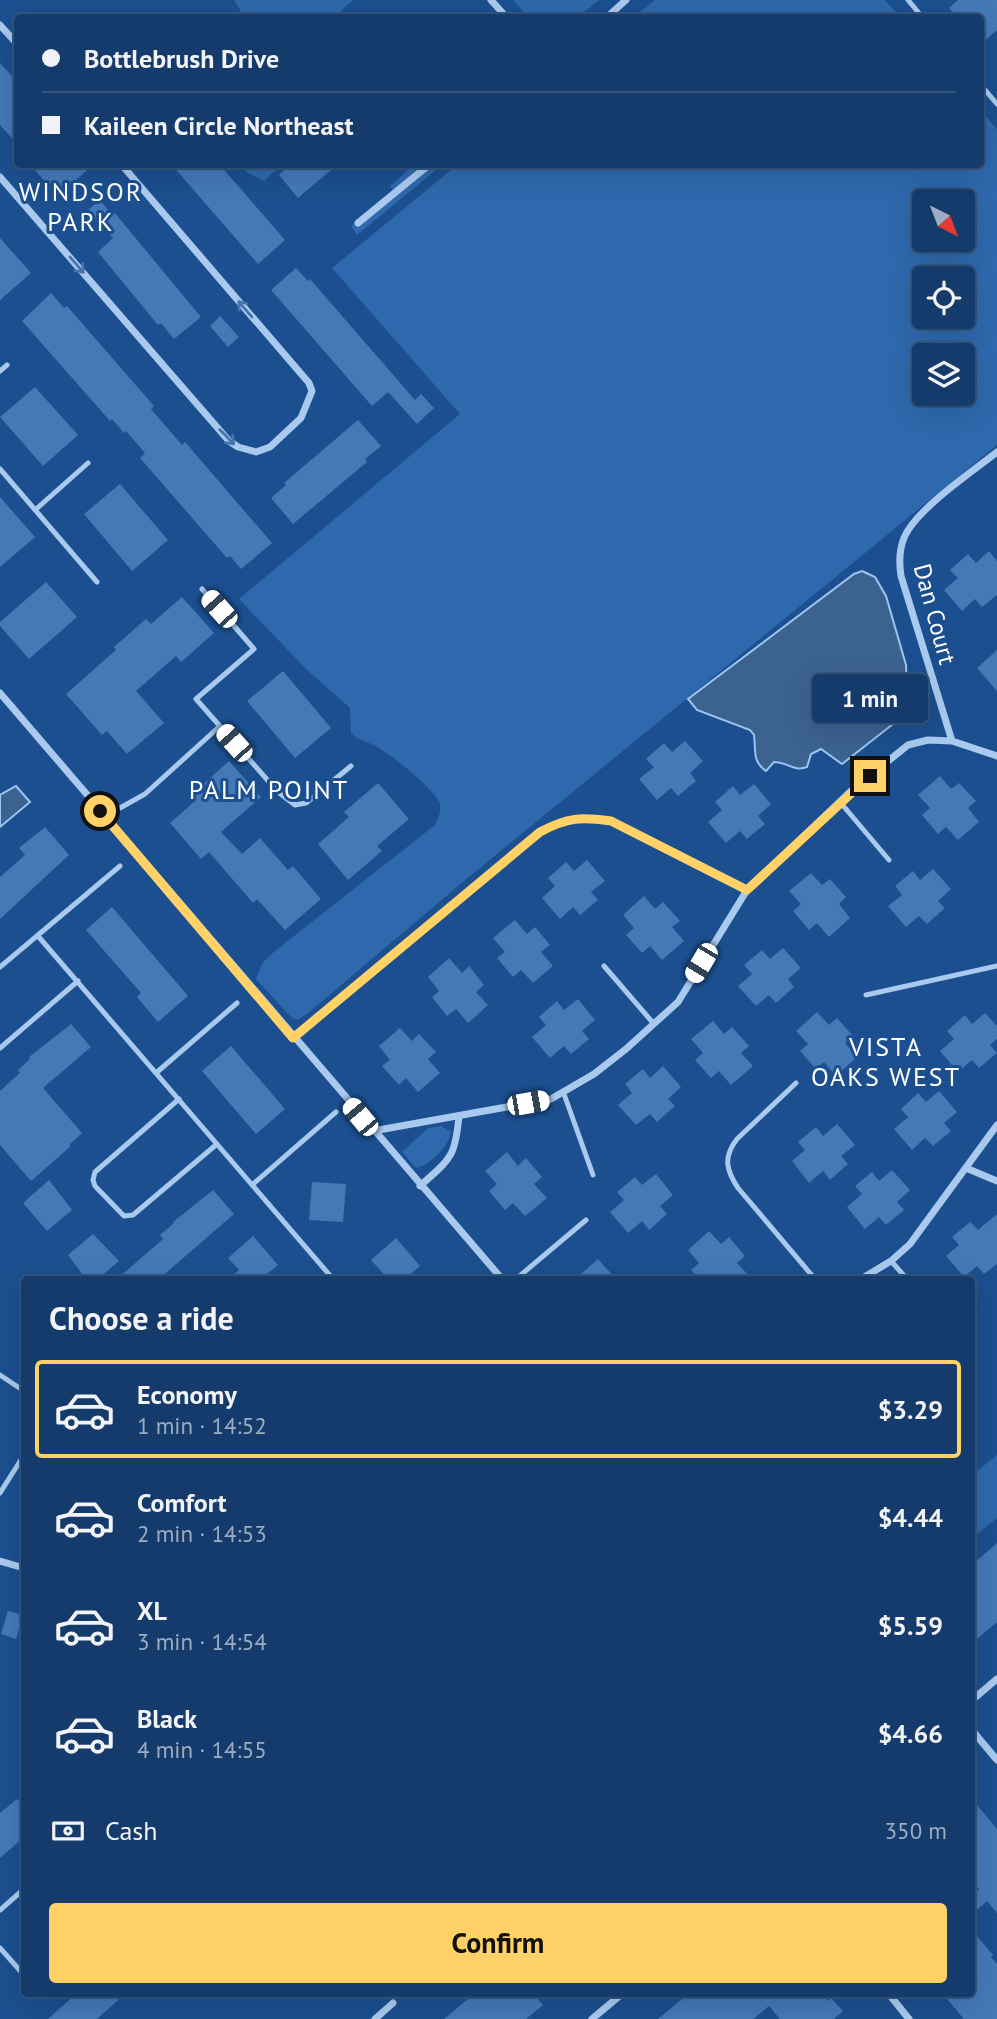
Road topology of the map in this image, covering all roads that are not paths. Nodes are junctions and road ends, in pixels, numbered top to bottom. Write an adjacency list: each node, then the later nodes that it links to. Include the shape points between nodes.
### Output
1 (491, 0): 4 (street)
2 (626, 0): 5 (street)
3 (908, 0): 6 (lane)
4 (503, 14)
5 (610, 14)
6 (920, 14)
7 (0, 25): 8 (street)
8 (14, 41)
9 (984, 89): 10 (lane)
10 (997, 104)
11 (124, 168): 13 (street, one-way to 11, via 229,441 256,452 270,447 301,418 312,391 309,383)
12 (425, 168): 14 (street)
13 (0, 177)
14 (358, 223)
15 (7, 365): 16 (lane)
16 (0, 371)
17 (997, 452): 25 (street, Dan Court, via 919,516 901,548 901,576)
18 (88, 463): 20 (lane)
19 (0, 469): 20 (lane)
20 (35, 510): 21 (lane)
21 (97, 582)
22 (202, 589): 24 (lane, via 254,649 196,699)
23 (0, 693): 29 (street)
24 (220, 726): 27 (lane, via 295,805 306,803); 29 (lane, via 145,794 120,808)
25 (952, 741): 26 (street); 28 (street, via 928,740 908,746)
26 (997, 756)
27 (351, 766)
28 (840, 802): 30 (lane); 32 (street)
29 (100, 811): 41 (street)
30 (889, 860)
31 (120, 866): 33 (lane)
32 (747, 890): 40 (street, via 678,1002); 41 (street, via 611,821 562,820 540,832)
33 (38, 936): 36 (lane); 37 (lane)
34 (604, 966): 40 (lane)
35 (997, 966): 38 (lane)
36 (0, 967)
37 (78, 981): 42 (lane); 43 (lane)
38 (866, 995)
39 (237, 1003): 43 (lane)
40 (654, 1024): 45 (street)
41 (293, 1038): 50 (street)
42 (0, 1048)
43 (156, 1073): 46 (lane)
44 (796, 1083): 62 (lane, via 737,1139 727,1160 738,1188)
45 (564, 1094): 48 (street); 53 (lane)
46 (178, 1099): 51 (lane); 51 (lane, via 95,1172 95,1186 124,1216 133,1215)
47 (336, 1112): 55 (lane)
48 (459, 1116): 50 (street); 56 (street, via 457,1146 447,1162)
49 (997, 1125): 52 (street)
50 (373, 1131): 56 (street)
51 (217, 1144): 55 (lane)
52 (966, 1168): 54 (street); 58 (street, via 910,1244)
53 (593, 1175)
54 (997, 1181)
55 (252, 1185): 59 (lane)
56 (420, 1186): 60 (street)
57 (586, 1220): 61 (lane)
58 (891, 1261): 63 (street); 64 (lane)
59 (330, 1276)
60 (499, 1276)
61 (520, 1276)
62 (812, 1276)
63 (866, 1276)
64 (904, 1276)
65 (0, 1375): 66 (lane)
66 (21, 1389)
67 (21, 1460): 68 (lane)
68 (0, 1493)
69 (0, 1560): 70 (street)
70 (21, 1567)
71 (997, 1679): 72 (street)
72 (975, 1698)
73 (975, 1734): 74 (street)
74 (997, 1760)
75 (21, 1892): 76 (lane)
76 (0, 1910)
77 (0, 1948): 78 (lane)
78 (21, 1972)
79 (618, 1997): 83 (street)
80 (891, 1997): 84 (street)
81 (393, 2003): 82 (street)
82 (375, 2019)
83 (592, 2019)
84 (909, 2019)

